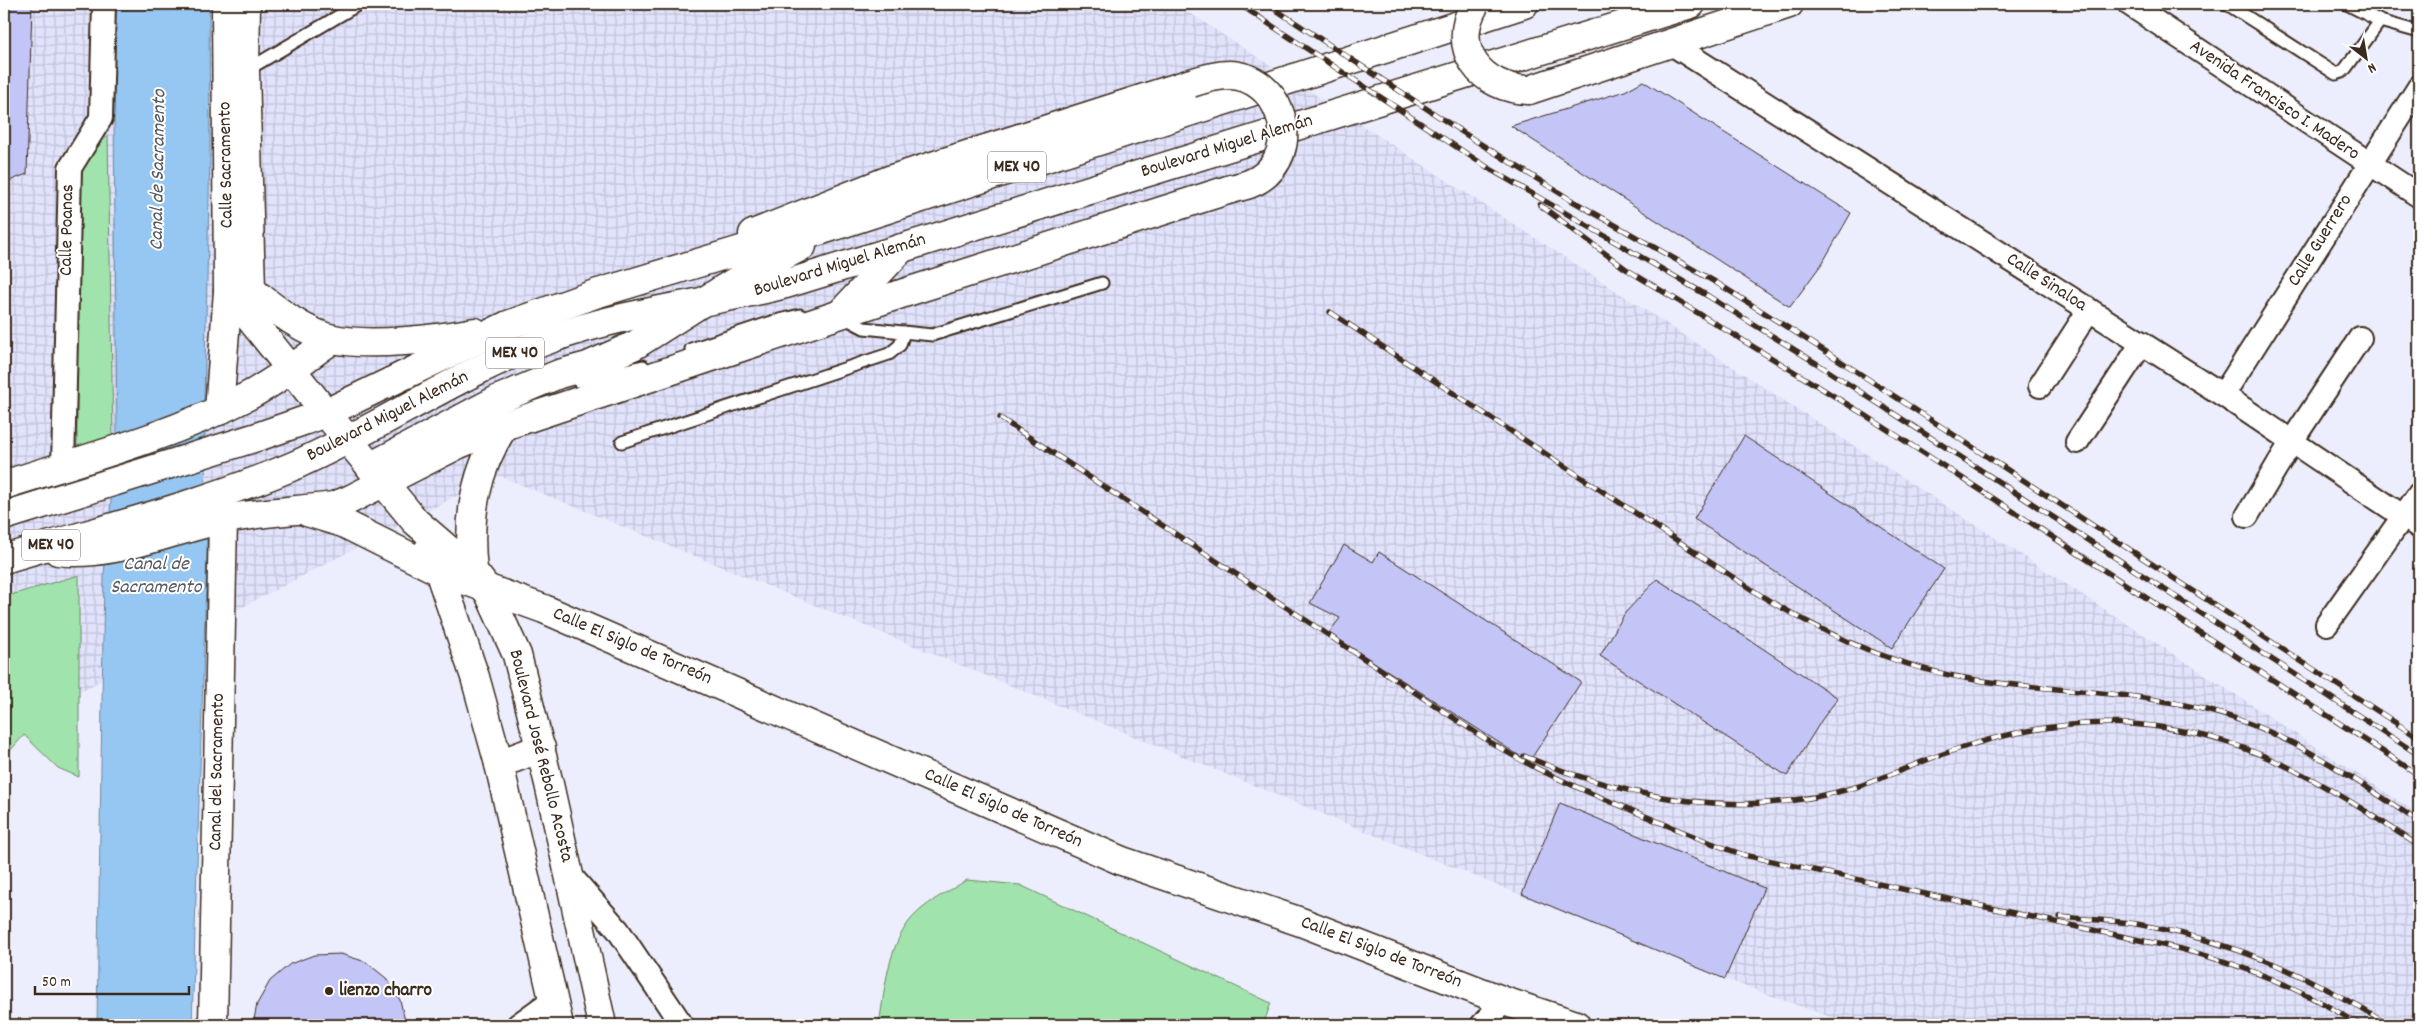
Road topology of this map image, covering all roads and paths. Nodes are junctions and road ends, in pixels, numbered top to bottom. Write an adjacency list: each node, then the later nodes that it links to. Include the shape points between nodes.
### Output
1 (104, 4): 45 (street, Calle Poanas, via 101,118 70,168)
2 (226, 4): 15 (main road, Calle Sacramento)
3 (246, 4): 15 (main road, Calle Sacramento)
4 (359, 4): 15 (lane)
5 (1475, 4): 14 (main road, bridge, via 1468,19 1468,50 1485,77 1513,90 1529,90)
6 (1524, 4): 19 (main road, Boulevard Miguel Alemán / MEX 40)
7 (1691, 4): 20 (main road, Boulevard Miguel Alemán / MEX 40)
8 (1789, 4): 14 (main road)
9 (2129, 4): 17 (street, Avenida Francisco I. Madero)
10 (2228, 4): 12 (lane, via 2336,74 2346,68)
11 (2347, 4): 12 (lane)
12 (2380, 21): 13 (lane)
13 (2419, 32)
14 (1670, 43): 25 (street, Calle Sinaloa)
15 (235, 72): 23 (main road, Calle Sacramento)
16 (2419, 87): 17 (street, Calle Guerrero)
17 (2370, 165): 18 (street, Avenida Francisco I. Madero); 37 (street, Calle Guerrero)
18 (2419, 196)
19 (861, 217): 21 (main road, Boulevard Miguel Alemán / MEX 40); 24 (main road)
20 (902, 248): 24 (main road, Boulevard Miguel Alemán / MEX 40, via 786,284); 26 (main road)
21 (677, 268): 26 (main road, bridge, via 781,222 892,179 1191,82 1229,75 1248,79 1264,89 1277,104 1283,122 1284,141 1278,159 1266,174 1250,185); 27 (main road, Boulevard Miguel Alemán / MEX 40)
22 (1102, 283): 28 (lane, via 932,335)
23 (240, 291): 30 (main road); 34 (main road, via 249,319); 38 (main road, Calle Sacramento)
24 (696, 304): 35 (main road, via 627,348 588,366); 41 (main road, Boulevard Miguel Alemán / MEX 40, via 616,318 549,339 475,372)
25 (2089, 310): 31 (street, Calle Sinaloa); 36 (street)
26 (840, 315): 28 (lane, via 864,328); 32 (lane, via 804,314 775,320); 40 (main road)
27 (508, 325): 30 (main road, via 418,340); 39 (main road, Boulevard Miguel Alemán / MEX 40)
28 (904, 332): 43 (lane, via 900,345 889,354)
29 (2360, 338): 42 (street)
30 (333, 339): 34 (main road)
31 (2142, 343): 37 (street, Calle Sinaloa); 44 (street)
32 (677, 354)
33 (659, 361): 35 (lane, via 592,379)
34 (290, 369): 38 (main road); 39 (main road)
35 (530, 385): 46 (main road, via 416,441)
36 (2040, 386)
37 (2223, 395): 42 (street, Calle Sinaloa)
38 (219, 411): 45 (main road)
39 (326, 413): 41 (main road, Boulevard José Rebollo Acosta); 50 (main road, Boulevard Miguel Alemán / MEX 40)
40 (504, 426): 46 (main road); 58 (main road, via 486,458 474,494 470,545)
41 (347, 439): 46 (main road, Boulevard José Rebollo Acosta); 51 (main road, Boulevard Miguel Alemán / MEX 40, via 214,496)
42 (2292, 441): 52 (street); 55 (street, Calle Sinaloa)
43 (622, 442)
44 (2077, 442)
45 (64, 466): 47 (main road)
46 (377, 474): 49 (main road, via 334,506); 54 (main road, Boulevard José Rebollo Acosta)
47 (4, 485)
48 (2419, 494): 55 (street)
49 (303, 510): 53 (main road, via 274,511); 57 (main road, Calle El Siglo de Torreón, via 343,523)
50 (4, 516)
51 (183, 516): 53 (main road); 56 (main road, Boulevard Miguel Alemán / MEX 40, via 102,540 39,548)
52 (2247, 516)
53 (223, 520): 65 (main road, Canal del Sacramento)
54 (415, 521): 57 (main road, Boulevard José Rebollo Acosta); 58 (main road, Boulevard José Rebollo Acosta)
55 (2411, 521): 59 (street)
56 (4, 559)
57 (439, 571): 58 (main road, Calle El Siglo de Torreón); 61 (main road, Boulevard José Rebollo Acosta, via 475,677)
58 (480, 580): 60 (main road, Boulevard José Rebollo Acosta, via 517,655); 64 (main road, Calle El Siglo de Torreón, via 1122,861 1300,922)
59 (2328, 624)
60 (541, 748): 61 (main road); 62 (main road, Boulevard José Rebollo Acosta)
61 (499, 764): 63 (main road, Boulevard José Rebollo Acosta)
62 (570, 875): 68 (main road, Boulevard José Rebollo Acosta); 69 (street, via 618,930)
63 (554, 998): 66 (street); 67 (main road, Boulevard José Rebollo Acosta)
64 (1504, 1001): 70 (street); 71 (main road, Calle El Siglo de Torreón)
65 (213, 1025)
66 (518, 1025)
67 (560, 1025)
68 (602, 1025)
69 (682, 1025)
70 (1482, 1025)
71 (1576, 1025)

